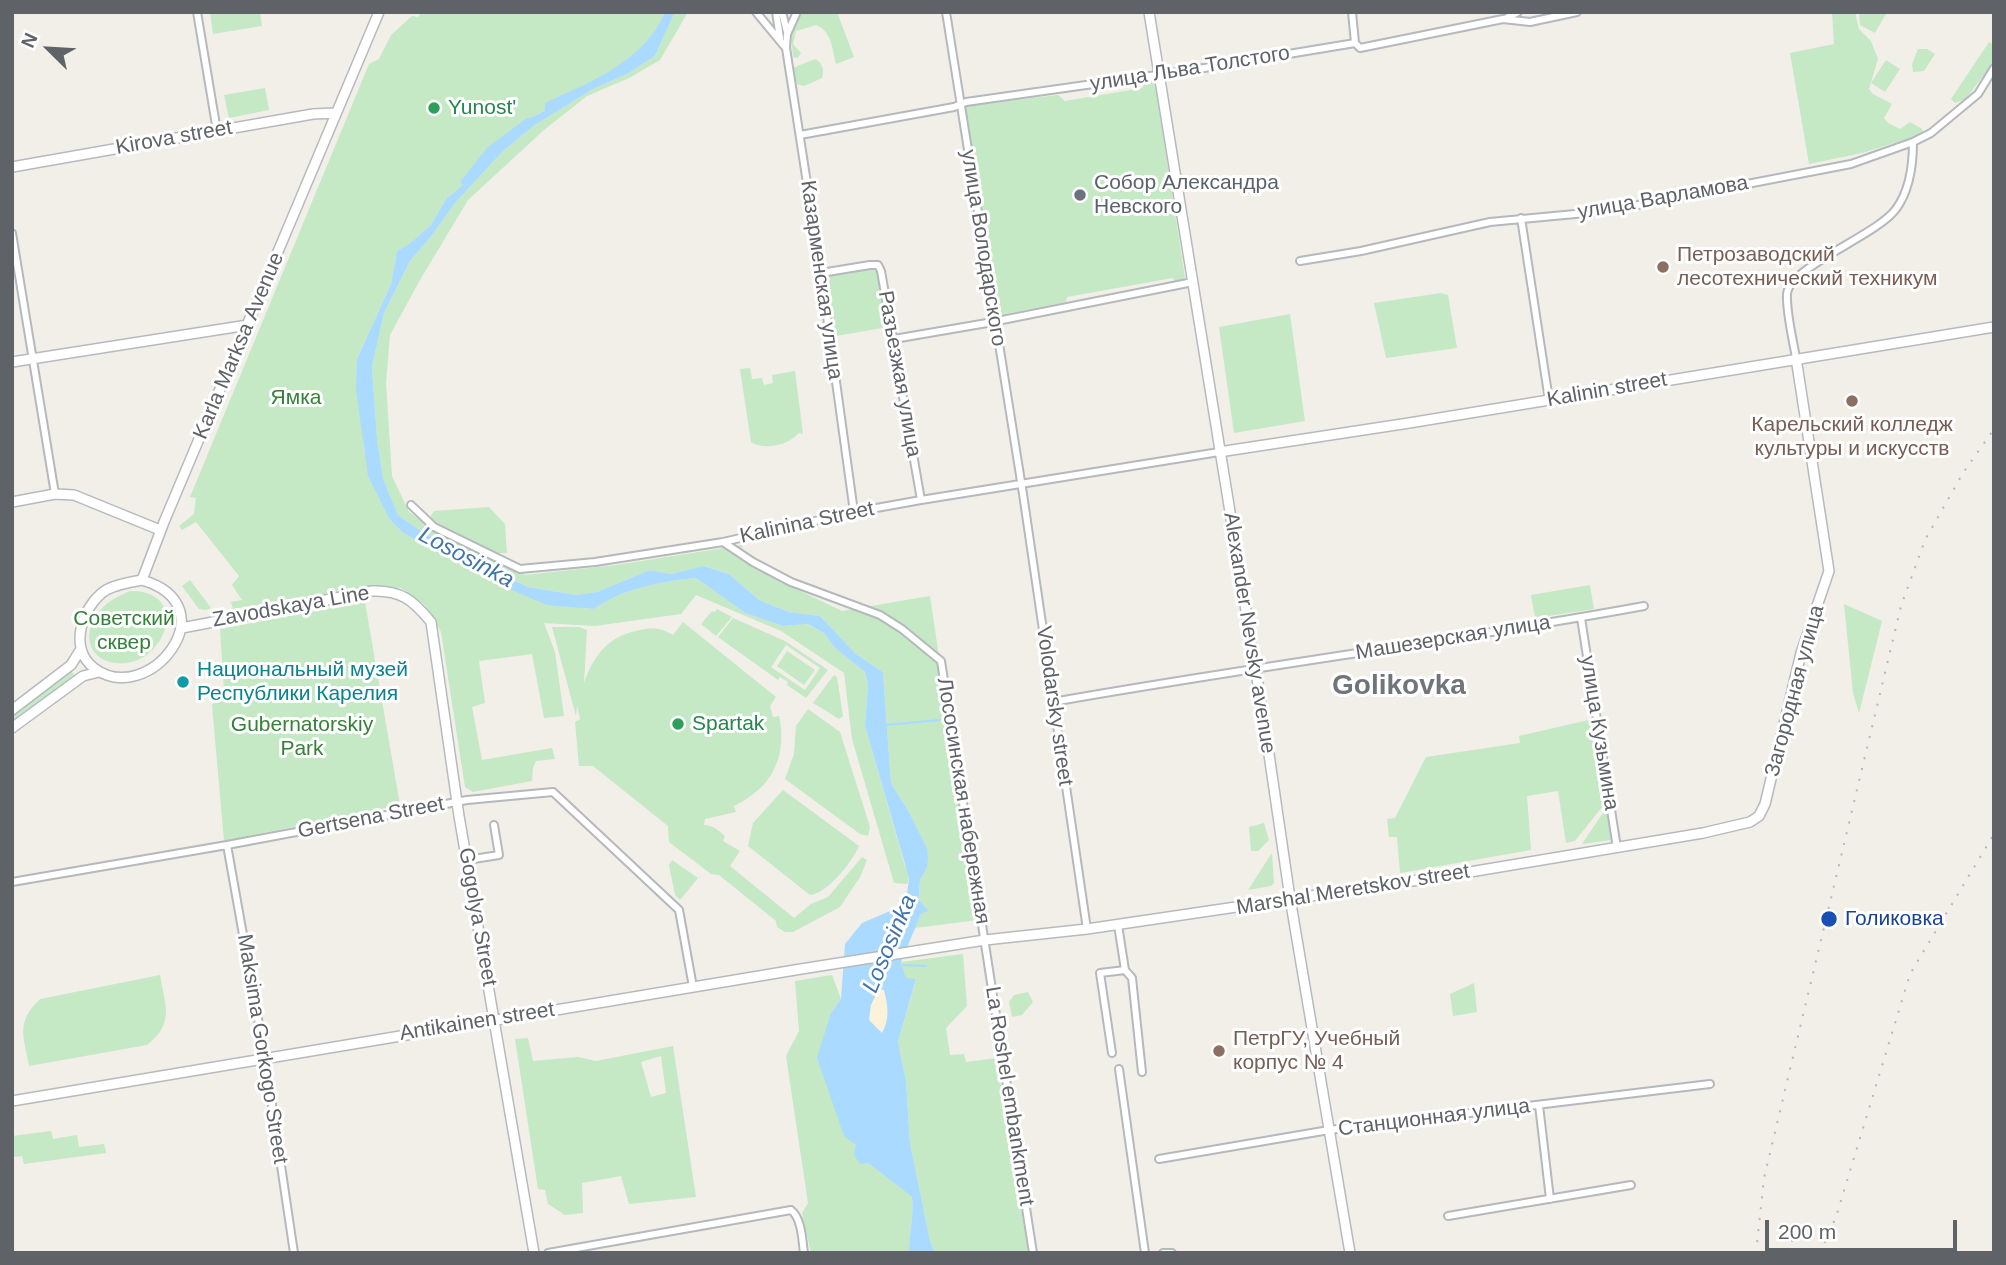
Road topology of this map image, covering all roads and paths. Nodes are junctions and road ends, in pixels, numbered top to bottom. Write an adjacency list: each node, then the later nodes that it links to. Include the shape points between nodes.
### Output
1 (197, 12): 22 (street)
2 (379, 12): 21 (main road, Karla Marksa Avenue)
3 (756, 12): 15 (street)
4 (779, 12): 14 (street); 15 (street)
5 (797, 12): 14 (street)
6 (946, 12): 20 (street, улица Володарского)
7 (1149, 12): 19 (main road, Alexander Nevsky avenue)
8 (1352, 12): 16 (street)
9 (1488, 12): 13 (street)
10 (1518, 12): 12 (street)
11 (1577, 12): 12 (street, улица Льва Толстого, via 1530,22)
12 (1503, 19): 13 (street, улица Льва Толстого)
13 (1489, 22): 16 (street, улица Льва Толстого, via 1360,48)
14 (787, 34): 17 (street)
15 (780, 40): 17 (street)
16 (1355, 43): 19 (street, улица Льва Толстого)
17 (786, 48): 23 (street, Казарменская улица)
18 (1994, 68): 24 (street, улица Варламова, via 1978,94 1948,121)
19 (1159, 74): 20 (street, улица Льва Толстого); 30 (main road, Alexander Nevsky avenue)
20 (960, 104): 23 (street, улица Льва Толстого); 31 (street, улица Володарского)
21 (335, 113): 22 (main road, Kirova street); 32 (main road, Karla Marksa Avenue)
22 (217, 131): 25 (main road, Kirova street)
23 (800, 135): 29 (street, Казарменская улица)
24 (1913, 142): 26 (street, улица Варламова, via 1851,164 1607,211); 35 (street, via 1909,180 1897,208 1882,224 1793,280 1787,293)
25 (12, 167)
26 (1521, 218): 28 (street, улица Варламова); 38 (street)
27 (12, 233): 36 (street)
28 (1300, 261)
29 (821, 273): 34 (street, Разъезжая улица, via 878,265); 45 (street, Казарменская улица)
30 (1193, 282): 31 (street); 39 (main road, Alexander Nevsky avenue)
31 (995, 321): 34 (street); 40 (street, улица Володарского)
32 (248, 325): 36 (main road); 46 (main road, Karla Marksa Avenue)
33 (1994, 327): 35 (main road, Kalinin street)
34 (894, 339): 42 (street, Разъезжая улица)
35 (1796, 358): 38 (main road, Kalinin street); 60 (main road, Загородная улица, via 1829,571 1801,653 1775,768)
36 (33, 359): 37 (main road); 41 (street)
37 (12, 362)
38 (1549, 400): 39 (main road, Kalinin street)
39 (1219, 452): 40 (street, Kalinina Street); 54 (main road, Alexander Nevsky avenue)
40 (1021, 483): 42 (street, Kalinina Street); 56 (street, Volodarsky street)
41 (55, 494): 43 (main road); 46 (main road, via 74,495)
42 (921, 500): 45 (street, Kalinina Street)
43 (12, 502)
44 (411, 505): 47 (street, Kalinina Street, via 434,527 520,569)
45 (854, 512): 47 (street, Kalinina Street)
46 (160, 530): 48 (main road, Karla Marksa Avenue)
47 (723, 542): 69 (street, Лососинская набережная, via 791,582 880,615 941,661)
48 (142, 580): 52 (main road, via 172,596); 53 (main road, via 107,590 94,601 82,623)
49 (1644, 606): 50 (street, Машезерская улица)
50 (1581, 618): 54 (street, Машезерская улица); 63 (street, улица Кузьмина)
51 (431, 622): 52 (main road, Zavodskaya Line, via 416,604 390,591 372,591); 59 (main road, Gogolya Street)
52 (182, 628): 55 (main road, via 167,655 146,673 121,677)
53 (81, 649): 55 (main road); 57 (main road, via 71,665)
54 (1256, 668): 56 (street, Машезерская улица); 66 (main road, Alexander Nevsky avenue)
55 (99, 672): 58 (main road, via 83,676)
56 (1054, 702): 68 (street, Volodarsky street)
57 (12, 710)
58 (12, 728)
59 (457, 802): 62 (street, Gertsena Street); 64 (main road, Gogolya Street); 72 (street, Gertsena Street, via 553,792 679,910)
60 (1759, 816): 63 (main road, Marshal Meretskov street, via 1727,829)
61 (494, 825): 64 (street, via 499,855)
62 (228, 845): 65 (street, Gertsena Street); 75 (street, Maksima Gorkogo Street)
63 (1617, 848): 66 (main road, Marshal Meretskov street)
64 (467, 860): 73 (main road, Gogolya Street)
65 (12, 882)
66 (1290, 898): 67 (main road, Marshal Meretskov street); 81 (main road, Alexander Nevsky avenue)
67 (1118, 925): 68 (main road, Marshal Meretskov street); 71 (street)
68 (1087, 929): 69 (main road, Marshal Meretskov street)
69 (985, 940): 70 (main road, Marshal Meretskov street); 90 (street, La Roshel embankment)
70 (943, 947): 72 (main road, Antikainen street)
71 (1125, 970): 74 (street, via 1100,973); 77 (street, via 1132,978)
72 (693, 987): 73 (main road, Antikainen street)
73 (495, 1019): 75 (main road, Antikainen street); 87 (main road, Gogolya Street)
74 (1112, 1053)
75 (265, 1058): 79 (main road, Antikainen street); 86 (street, Maksima Gorkogo Street)
76 (1119, 1069): 91 (street)
77 (1142, 1072)
78 (1710, 1084): 80 (street, Станционная улица)
79 (12, 1101)
80 (1539, 1105): 81 (street, Станционная улица); 84 (street)
81 (1329, 1130): 82 (street, Станционная улица); 94 (main road, Alexander Nevsky avenue)
82 (1159, 1159)
83 (1631, 1185): 84 (street)
84 (1550, 1199): 85 (street)
85 (1448, 1216)
86 (294, 1253)
87 (534, 1253)
88 (548, 1253): 89 (street, via 791,1210 798,1219)
89 (804, 1253)
90 (1033, 1253)
91 (1146, 1253)
92 (1163, 1253): 93 (street)
93 (1172, 1253)
94 (1350, 1253)

